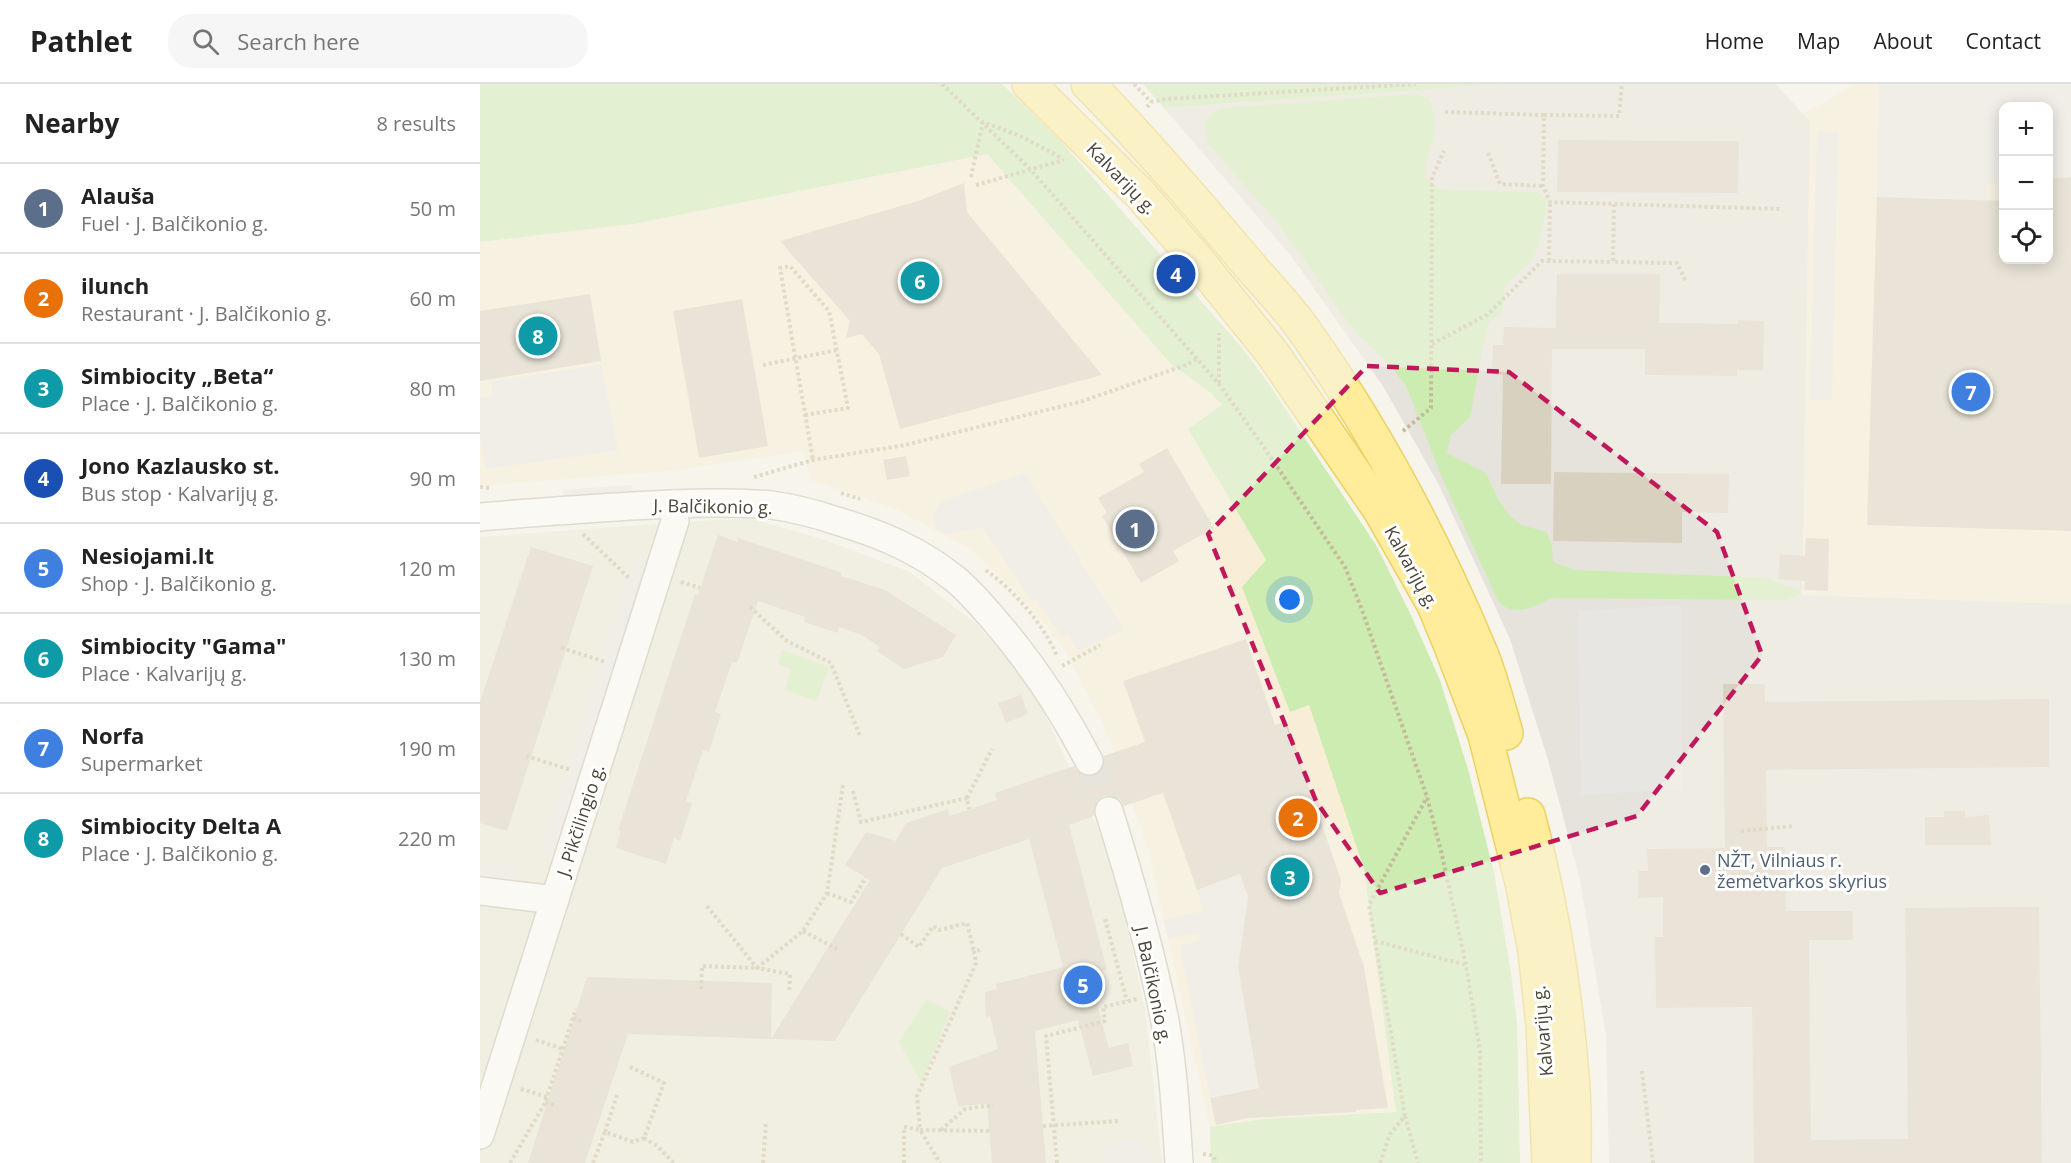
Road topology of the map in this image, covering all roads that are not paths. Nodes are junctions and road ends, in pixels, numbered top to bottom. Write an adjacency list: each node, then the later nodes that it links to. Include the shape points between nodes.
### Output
1 (1029, 84): 4 (main road, Kalvarijų g., via 1140,194)
2 (1088, 84): 3 (main road, Kalvarijų g., via 1197,203)
3 (1305, 331): 4 (main road); 14 (main road, Kalvarijų g., via 1392,469 1435,549 1481,653 1511,752 1552,918 1572,1078)
4 (1273, 354): 13 (main road, Kalvarijų g., via 1380,510 1434,605 1485,735 1522,882 1534,951 1543,1025)
5 (674, 504): 6 (street, J. Balčikonio g.); 7 (street, J. Balčikonio g., via 718,502 782,507 810,512 904,545 957,580 1015,644 1068,721); 10 (street, J. Pikčilingio g., via 675,521)
6 (480, 517)
7 (1089, 761)
8 (1109, 811): 12 (street, J. Balčikonio g., via 1164,1017 1176,1111)
9 (480, 891): 10 (street)
10 (555, 900): 11 (street, J. Pikčilingio g.)
11 (480, 1135)
12 (1191, 1158)
13 (1549, 1163)
14 (1574, 1163)

